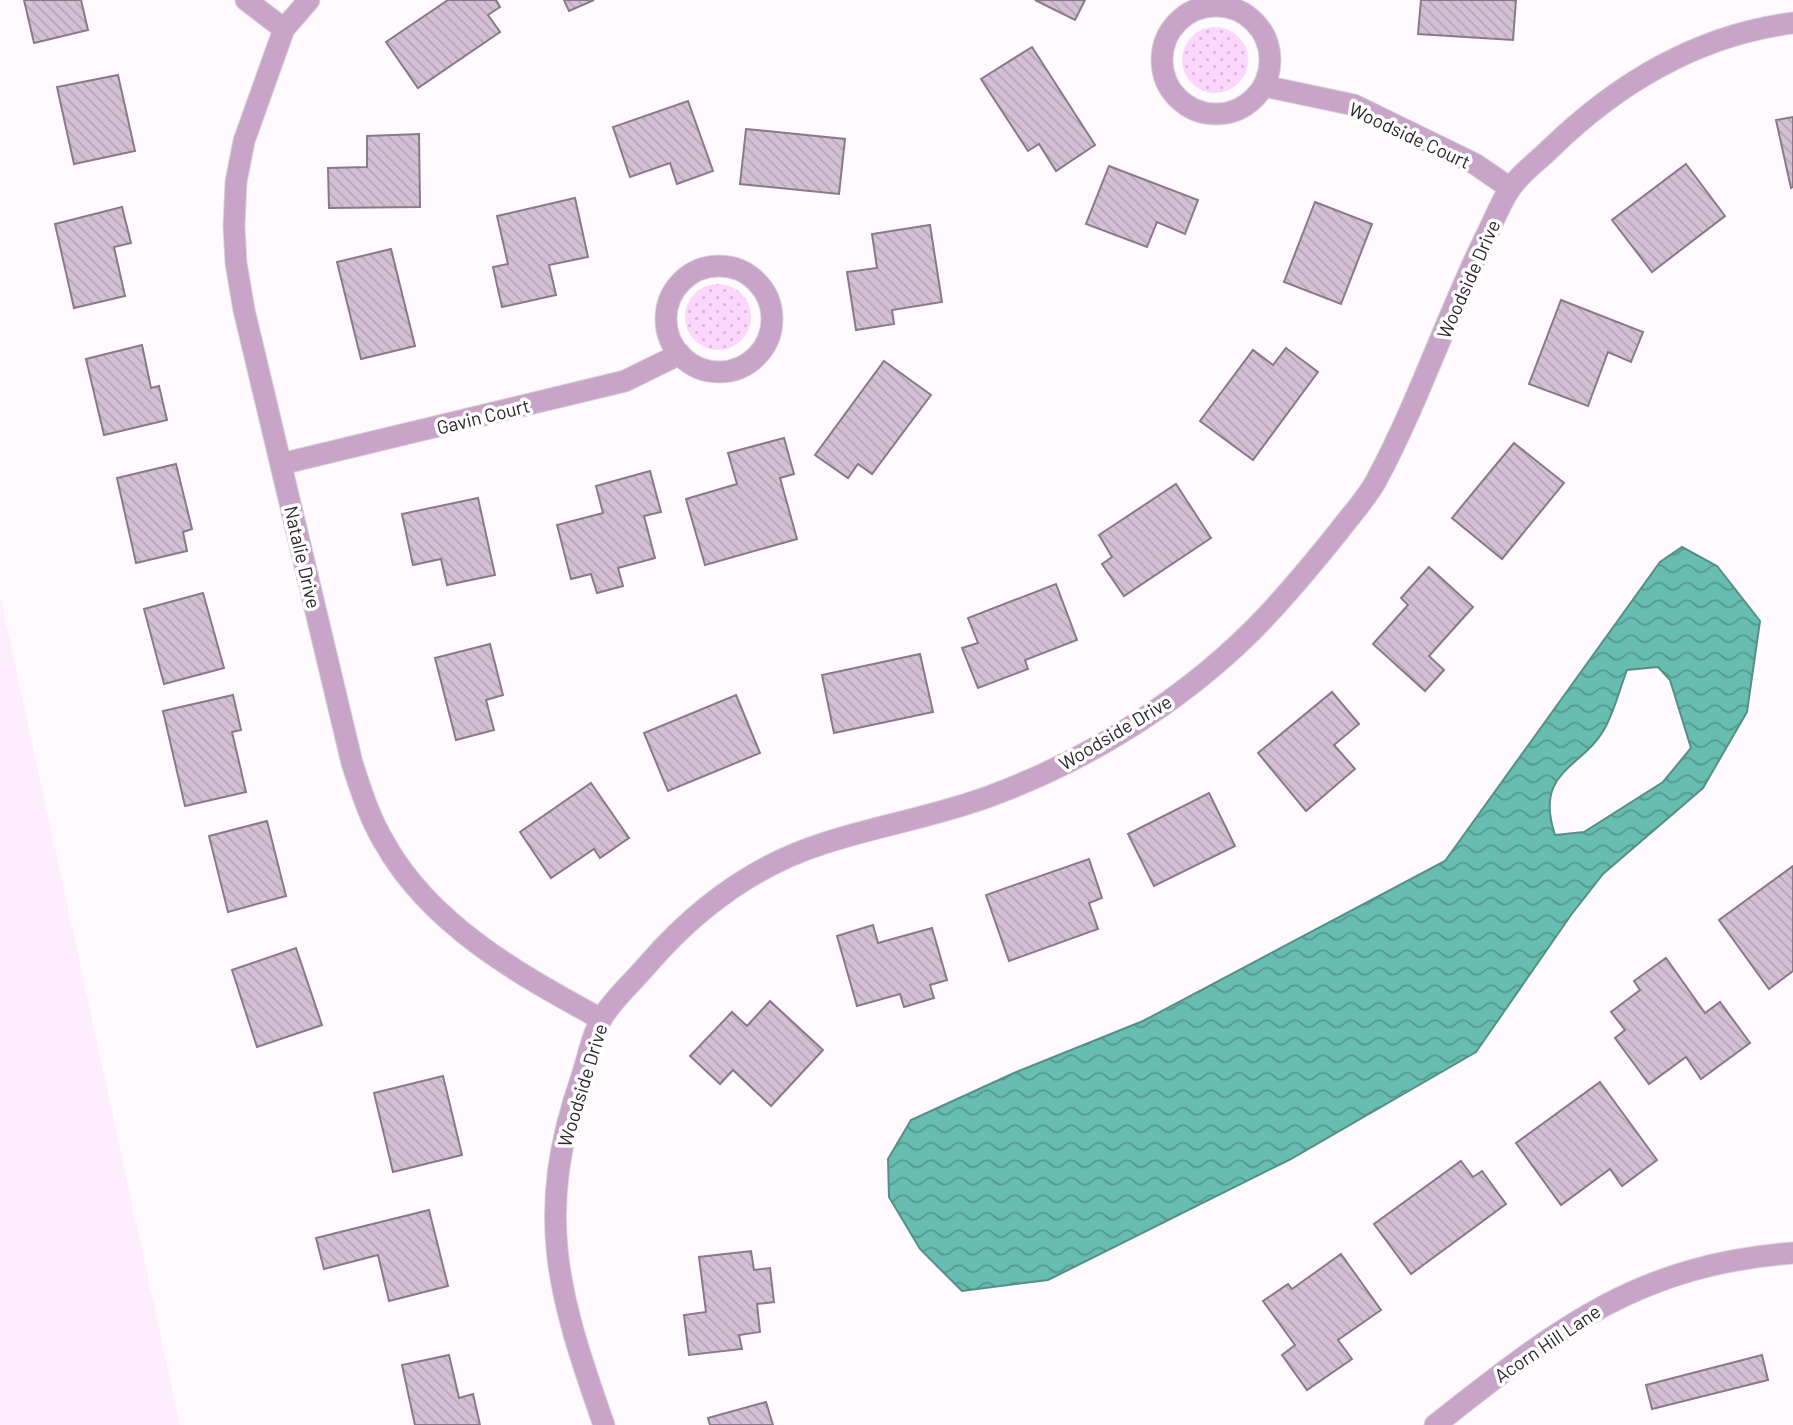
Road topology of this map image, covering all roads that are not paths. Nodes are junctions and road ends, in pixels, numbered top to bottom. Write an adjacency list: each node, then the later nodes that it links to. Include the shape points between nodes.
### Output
1 (246, 0): 4 (street)
2 (309, 0): 4 (street, Natalie Drive)
3 (1793, 23): 6 (street, Woodside Drive, via 1743,33 1659,65 1583,117)
4 (284, 29): 8 (street, Natalie Drive, via 244,141 234,226 244,310)
5 (1264, 86): 5 (street, via 1269,47 1260,28 1246,15 1227,7 1207,6 1173,26 1164,44 1162,64 1178,100 1195,111 1215,115 1252,102); 6 (street, Woodside Court, via 1354,105 1475,164)
6 (1510, 188): 9 (street, Woodside Drive, via 1462,284 1425,379 1373,486 1302,578 1249,634 1195,681 1132,726 1059,767 958,808 828,842 765,868 696,914)
7 (680, 354): 7 (street, via 671,340 667,307 684,279 698,270 730,267 759,283 768,297 772,329 755,358 725,372 708,371); 8 (street, Gavin Court, via 625,381)
8 (281, 464): 9 (street, Natalie Drive, via 352,763 384,843 438,913 535,984)
9 (601, 1019): 11 (street, Woodside Drive, via 561,1143 555,1200 561,1293)
10 (1793, 1253): 12 (street, Acorn Hill Lane, via 1757,1255 1692,1269 1603,1304 1524,1356)
11 (604, 1425)
12 (1434, 1425)

